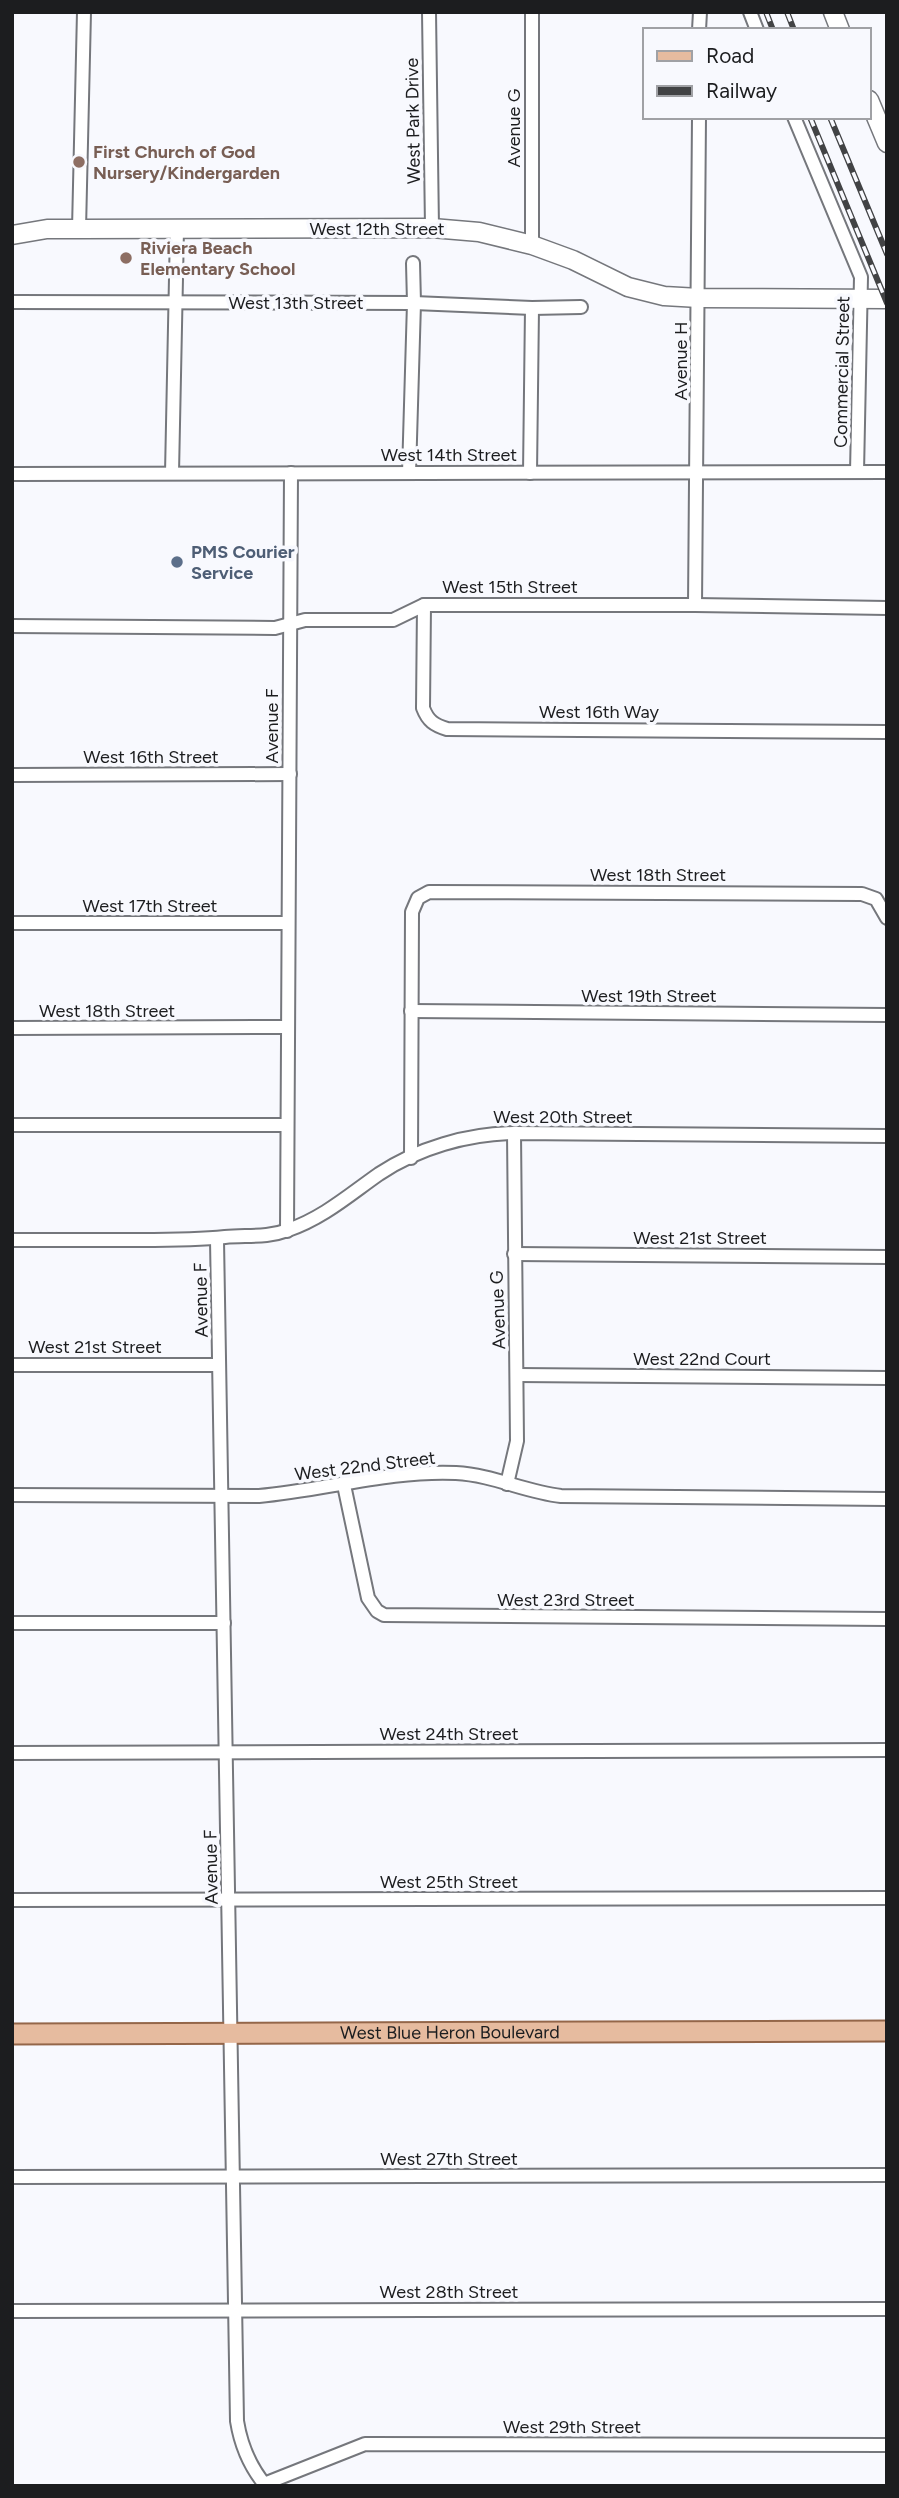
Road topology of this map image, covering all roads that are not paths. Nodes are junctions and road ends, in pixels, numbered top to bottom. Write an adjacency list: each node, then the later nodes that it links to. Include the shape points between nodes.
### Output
1 (84, 12): 9 (street)
2 (429, 12): 8 (street, West Park Drive)
3 (532, 12): 12 (street, Avenue G)
4 (871, 105): 7 (street)
5 (699, 119): 14 (street, Avenue H)
6 (795, 119): 16 (street, Commercial Street, via 861,277)
7 (887, 143)
8 (432, 228): 10 (street, West 12th Street); 12 (street, West 12th Street, via 479,232)
9 (79, 229): 10 (street, West 12th Street); 11 (street, West 12th Street)
10 (177, 229): 18 (street)
11 (12, 235)
12 (532, 245): 14 (street, via 628,287)
13 (413, 263): 19 (street)
14 (699, 298): 16 (street); 22 (street, Avenue H)
15 (887, 299): 16 (street)
16 (862, 300): 23 (street, Commercial Street)
17 (12, 302): 18 (street, West 13th Street)
18 (175, 303): 19 (street, West 13th Street); 25 (street)
19 (414, 303): 21 (street, West 13th Street); 27 (street)
20 (580, 307): 21 (street, West 13th Street)
21 (532, 308): 28 (street)
22 (698, 472): 23 (street, West 14th Street); 28 (street, West 14th Street); 31 (street, Avenue H)
23 (857, 472): 24 (street, West 14th Street)
24 (887, 472)
25 (172, 473): 26 (street, West 14th Street); 29 (street, West 14th Street)
26 (291, 473): 27 (street, West 14th Street); 33 (street, Avenue F)
27 (409, 473): 28 (street, West 14th Street)
28 (530, 473)
29 (12, 474)
30 (424, 605): 31 (street, West 15th Street); 33 (street, West 15th Street, via 393,620 305,620); 35 (street, West 16th Way, via 423,708 436,726)
31 (695, 605): 32 (street, West 15th Street)
32 (887, 608)
33 (289, 625): 34 (street, West 15th Street); 36 (street, Avenue F)
34 (12, 626)
35 (887, 732)
36 (289, 774): 37 (street, West 16th Street); 40 (street, Avenue F)
37 (12, 775)
38 (887, 918): 41 (street, West 18th Street, via 876,899 862,894 429,892 418,898 412,912)
39 (12, 923): 40 (street, West 17th Street)
40 (288, 923): 43 (street, Avenue F)
41 (411, 1011): 42 (street, West 19th Street); 49 (street)
42 (887, 1015)
43 (287, 1027): 44 (street, West 18th Street); 46 (street, Avenue F)
44 (12, 1028)
45 (12, 1125): 46 (street)
46 (286, 1125): 50 (street, Avenue F)
47 (514, 1133): 48 (street, West 20th Street); 49 (street, West 20th Street, via 460,1139); 53 (street, Avenue G)
48 (887, 1136)
49 (411, 1158): 50 (street, West 20th Street, via 315,1219)
50 (286, 1231): 52 (street, West 20th Street)
51 (12, 1240): 52 (street, West 20th Street)
52 (217, 1240): 56 (street, Avenue F)
53 (514, 1254): 54 (street, West 21st Street); 57 (street, Avenue G)
54 (887, 1257)
55 (12, 1365): 56 (street, West 21st Street)
56 (219, 1365): 62 (street, Avenue F)
57 (518, 1375): 58 (street, West 22nd Court); 59 (street, Avenue G, via 517,1441)
58 (887, 1378)
59 (507, 1484): 60 (street, West 22nd Street, via 454,1473 394,1476); 63 (street, West 22nd Street, via 561,1496)
60 (344, 1485): 62 (street, West 22nd Street); 64 (street, West 23rd Street, via 368,1598 384,1615)
61 (12, 1495): 62 (street, West 22nd Street)
62 (222, 1496): 66 (street, Avenue F)
63 (887, 1499)
64 (887, 1619)
65 (12, 1623): 66 (street)
66 (224, 1623): 69 (street, Avenue F)
67 (887, 1750): 69 (street, West 24th Street)
68 (12, 1753): 69 (street, West 24th Street)
69 (226, 1753): 72 (street, Avenue F)
70 (887, 1898): 72 (street, West 25th Street)
71 (12, 1900): 72 (street, West 25th Street)
72 (229, 1900): 75 (street, Avenue F)
73 (887, 2031): 75 (main road, West Blue Heron Boulevard)
74 (12, 2034): 75 (main road, West Blue Heron Boulevard)
75 (230, 2034): 77 (street, Avenue F)
76 (887, 2175): 77 (street, West 27th Street)
77 (233, 2177): 78 (street, West 27th Street); 81 (street, Avenue F)
78 (12, 2178)
79 (887, 2309): 81 (street, West 28th Street)
80 (12, 2311): 81 (street, West 28th Street)
81 (235, 2311): 83 (street, Avenue F, via 239,2430 245,2453)
82 (887, 2445): 83 (street, West 29th Street, via 365,2444)
83 (265, 2485)

